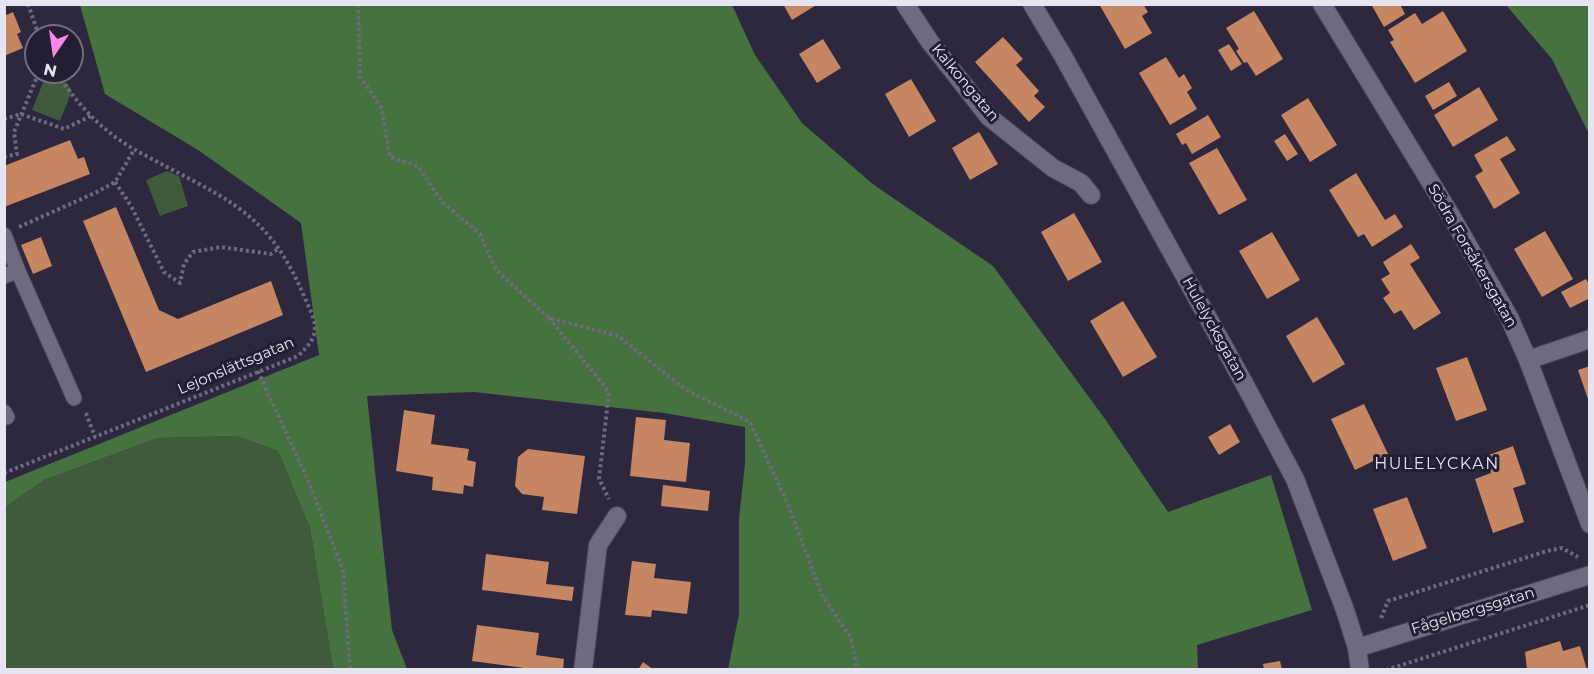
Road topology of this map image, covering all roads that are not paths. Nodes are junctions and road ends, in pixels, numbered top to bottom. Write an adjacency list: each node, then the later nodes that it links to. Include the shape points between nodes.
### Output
1 (905, 4): 4 (street, Kalkongatan, via 989,117 1053,168 1081,183)
2 (1032, 4): 13 (street, Hulelycksgatan, via 1294,479)
3 (1322, 4): 8 (street, Södra Forsåkersgatan, via 1450,214 1509,317)
4 (1091, 195)
5 (10, 232): 6 (lane)
6 (11, 273): 9 (lane)
7 (1590, 339): 8 (street)
8 (1528, 360): 11 (street, Södra Forsåkersgatan)
9 (79, 404)
10 (617, 516): 14 (street, via 598,545)
11 (1590, 524)
12 (1587, 567): 13 (street, Fågelbergsgatan)
13 (1357, 648): 15 (street, Hulelycksgatan)
14 (583, 669)
15 (1360, 669)

